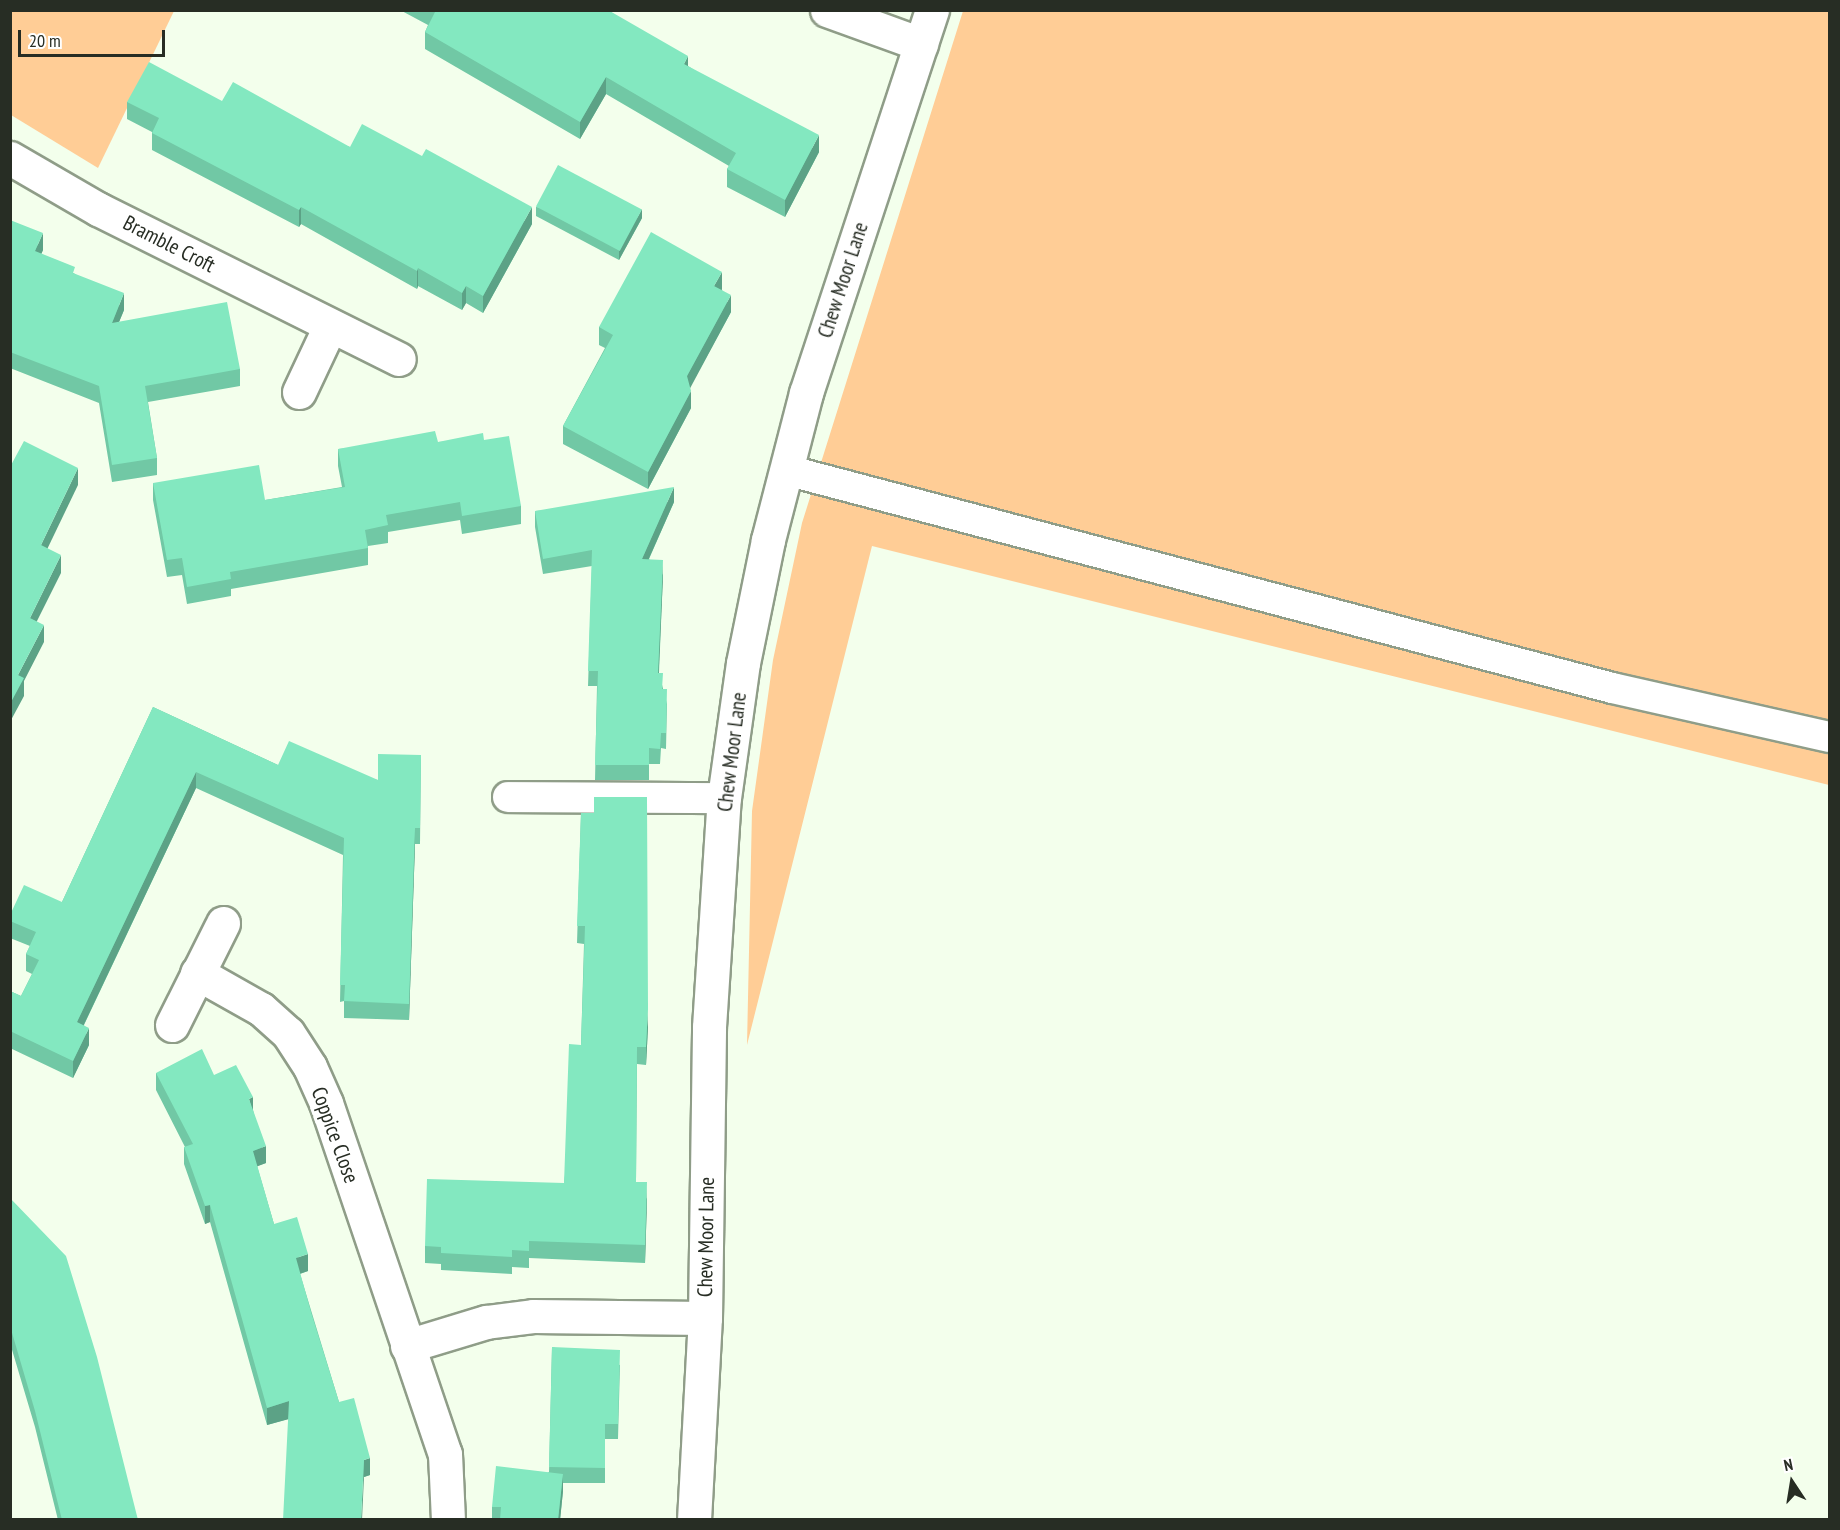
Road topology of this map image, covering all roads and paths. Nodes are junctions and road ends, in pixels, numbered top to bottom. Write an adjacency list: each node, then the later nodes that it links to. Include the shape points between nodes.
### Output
1 (827, 10): 3 (street)
2 (932, 10): 3 (street, Chew Moor Lane)
3 (921, 44): 8 (street, Chew Moor Lane, via 806,393)
4 (10, 158): 5 (street, Bramble Croft, via 98,209)
5 (330, 326): 6 (street, Bramble Croft); 7 (street)
6 (399, 359)
7 (299, 393)
8 (786, 470): 9 (lane, via 1612,688); 11 (street, Chew Moor Lane, via 743,663)
9 (1830, 737)
10 (508, 796): 11 (lane)
11 (724, 798): 15 (street, Chew Moor Lane, via 709,1027)
12 (223, 923): 13 (street)
13 (197, 973): 14 (street); 16 (street, Coppice Close, via 261,1009 288,1033 310,1067 326,1102)
14 (172, 1025)
15 (705, 1318): 16 (street, via 533,1316 486,1322); 18 (street, Chew Moor Lane)
16 (407, 1346): 17 (street, Coppice Close, via 445,1454)
17 (448, 1520)
18 (694, 1520)

